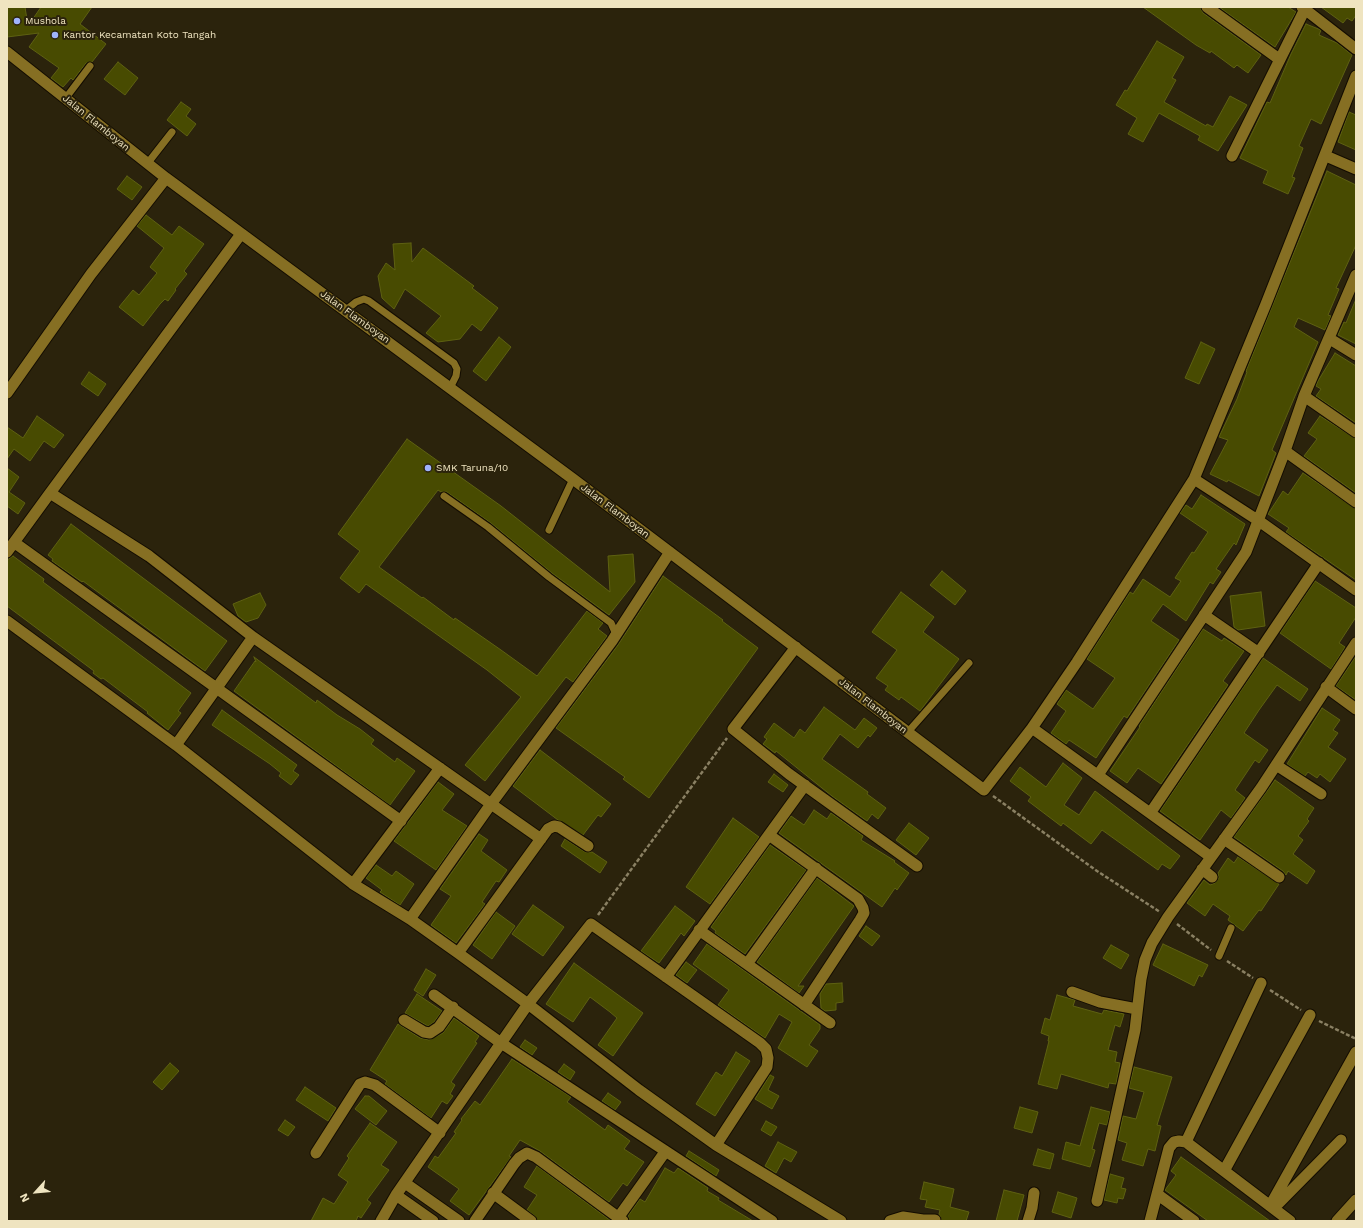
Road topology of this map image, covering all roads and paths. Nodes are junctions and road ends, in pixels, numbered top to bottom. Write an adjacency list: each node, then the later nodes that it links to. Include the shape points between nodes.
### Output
1 (1207, 7): 5 (street)
2 (1304, 8): 3 (street); 5 (street)
3 (1356, 49)
4 (7, 52): 8 (street, Jalan Flamboyan)
5 (1279, 59): 10 (street)
6 (90, 66): 8 (lane)
7 (1356, 76): 11 (street)
8 (65, 98): 12 (street, Jalan Flamboyan)
9 (172, 132): 12 (lane)
10 (1232, 156)
11 (1326, 156): 13 (street); 26 (street)
12 (147, 164): 14 (street, Jalan Flamboyan)
13 (1356, 169)
14 (166, 178): 15 (street, Jalan Flamboyan); 21 (street, via 91,274)
15 (241, 234): 17 (street, Jalan Flamboyan); 27 (street)
16 (1356, 275): 18 (street)
17 (346, 310): 20 (street, Jalan Flamboyan); 20 (lane, via 356,302 369,301 454,363 457,369 456,376)
18 (1330, 339): 19 (street); 22 (street)
19 (1356, 355)
20 (450, 388): 25 (street, Jalan Flamboyan)
21 (7, 393)
22 (1304, 396): 23 (street); 24 (street)
23 (1356, 432)
24 (1285, 451): 29 (street); 30 (street)
25 (573, 479): 31 (lane); 34 (street, Jalan Flamboyan)
26 (1194, 479): 30 (street); 48 (street)
27 (50, 493): 32 (street); 39 (street, via 149,556)
28 (444, 496): 40 (lane, via 611,623 615,632)
29 (1356, 502)
30 (1259, 521): 35 (street); 37 (street, via 1246,552)
31 (548, 530)
32 (15, 543): 33 (street); 46 (street)
33 (7, 552)
34 (670, 552): 40 (street); 42 (street, Jalan Flamboyan)
35 (1319, 563): 36 (street); 43 (street)
36 (1356, 590)
37 (1204, 615): 43 (street); 54 (street)
38 (7, 621): 51 (street)
39 (253, 637): 46 (street); 53 (street)
40 (612, 641): 57 (street)
41 (1356, 643): 45 (street)
42 (796, 647): 49 (street); 50 (street, Jalan Flamboyan)
43 (1259, 653): 58 (street)
44 (969, 663): 50 (lane)
45 (1326, 687): 47 (street); 52 (street)
46 (216, 688): 51 (street); 59 (street)
47 (1356, 709)
48 (1032, 728): 50 (street, Jalan Flamboyan, via 984,790); 54 (street)
49 (733, 729): 55 (street); 72 (path)
50 (907, 733)
51 (176, 745): 70 (street)
52 (1276, 765): 56 (street); 62 (street)
53 (440, 768): 57 (street); 59 (street)
54 (1098, 775): 58 (street)
55 (805, 785): 60 (street); 65 (street)
56 (1321, 794)
57 (491, 804): 61 (street); 71 (street)
58 (1151, 812): 64 (street)
59 (401, 821): 70 (street)
60 (769, 835): 66 (street); 74 (street)
61 (541, 839): 63 (street, via 548,829 554,826); 75 (street)
62 (1224, 839): 64 (street); 68 (street)
63 (588, 846)
64 (1211, 857): 67 (street)
65 (916, 866)
66 (816, 868): 77 (street); 83 (street, via 858,899 864,913)
67 (1202, 870): 69 (street); 85 (street, via 1152,943 1144,967)
68 (1279, 877)
69 (1212, 878)
70 (353, 884): 71 (street)
71 (410, 919): 75 (street)
72 (591, 924): 78 (street); 82 (street)
73 (1231, 928): 76 (lane)
74 (700, 930): 77 (street); 78 (street)
75 (458, 953): 82 (street)
76 (1219, 956)
77 (747, 964): 83 (street)
78 (666, 977): 94 (street, via 760,1043 767,1053 767,1067)
79 (1261, 983): 93 (street)
80 (1072, 992): 85 (street, via 1100,1002)
81 (434, 995): 84 (street)
82 (528, 1004): 89 (street); 94 (street, via 639,1090)
83 (804, 1005): 88 (street)
84 (453, 1008): 87 (street, via 439,1027 430,1033); 89 (street)
85 (1137, 1009): 104 (street, via 1135,1030)
86 (1310, 1015): 97 (street)
87 (404, 1020)
88 (830, 1024)
89 (501, 1043): 91 (street); 95 (street)
90 (1356, 1052): 105 (street)
91 (440, 1134): 96 (street, via 375,1085 365,1082 360,1084); 98 (street)
92 (1341, 1140): 105 (street)
93 (1186, 1142): 97 (street); 101 (street, via 1174,1142 1169,1148)
94 (716, 1145): 114 (street)
95 (665, 1152): 106 (street); 113 (street)
96 (316, 1153)
97 (1224, 1171): 105 (street)
98 (405, 1183): 102 (street); 110 (street)
99 (493, 1193): 106 (street, via 519,1158 527,1153 536,1157); 111 (street); 112 (street)
100 (1034, 1193): 116 (street)
101 (1157, 1194): 117 (street); 118 (street)
102 (396, 1195): 108 (street); 109 (street)
103 (1356, 1200): 120 (street)
104 (1097, 1201)
105 (1272, 1207): 119 (street)
106 (620, 1220)
107 (934, 1220): 115 (street, via 903,1217)
108 (381, 1221)
109 (433, 1221)
110 (459, 1221)
111 (475, 1221)
112 (531, 1221)
113 (772, 1221)
114 (841, 1221)
115 (890, 1221)
116 (1028, 1221)
117 (1150, 1221)
118 (1194, 1221)
119 (1290, 1221)
120 (1337, 1221)

